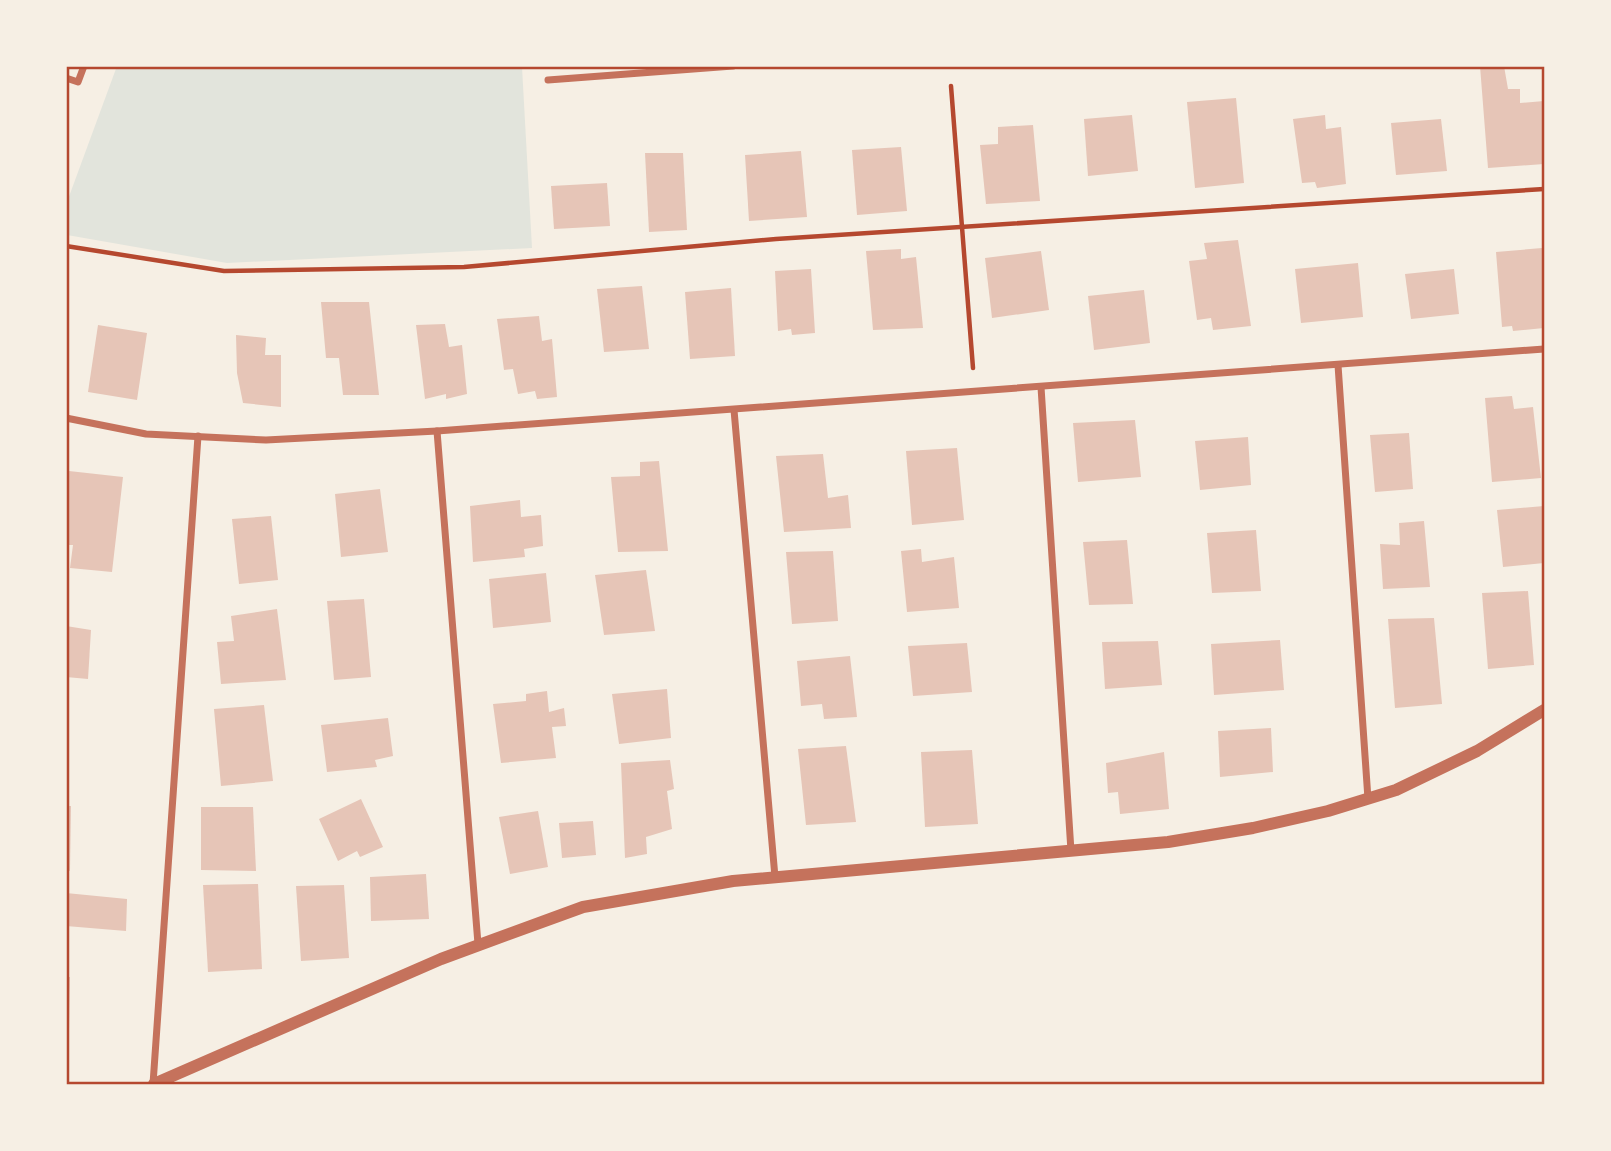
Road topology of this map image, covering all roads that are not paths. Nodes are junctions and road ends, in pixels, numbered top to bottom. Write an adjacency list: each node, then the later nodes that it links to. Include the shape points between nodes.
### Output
1 (84, 66): 4 (street, via 78,82)
2 (733, 66): 3 (street)
3 (712, 67): 5 (street)
4 (66, 78)
5 (548, 80)
6 (1545, 349): 7 (street)
7 (1338, 365): 8 (street); 14 (street)
8 (1041, 387): 9 (street); 15 (street)
9 (734, 410): 11 (street); 16 (street)
10 (66, 418): 12 (street, via 146,434)
11 (437, 431): 12 (street, via 266,440); 17 (street)
12 (198, 436): 18 (street)
13 (1545, 710): 14 (street, via 1477,751)
14 (1368, 799): 15 (street, via 1253,828)
15 (1071, 851): 16 (street)
16 (775, 877): 17 (street, via 583,907)
17 (478, 944): 18 (street)
18 (153, 1084)

